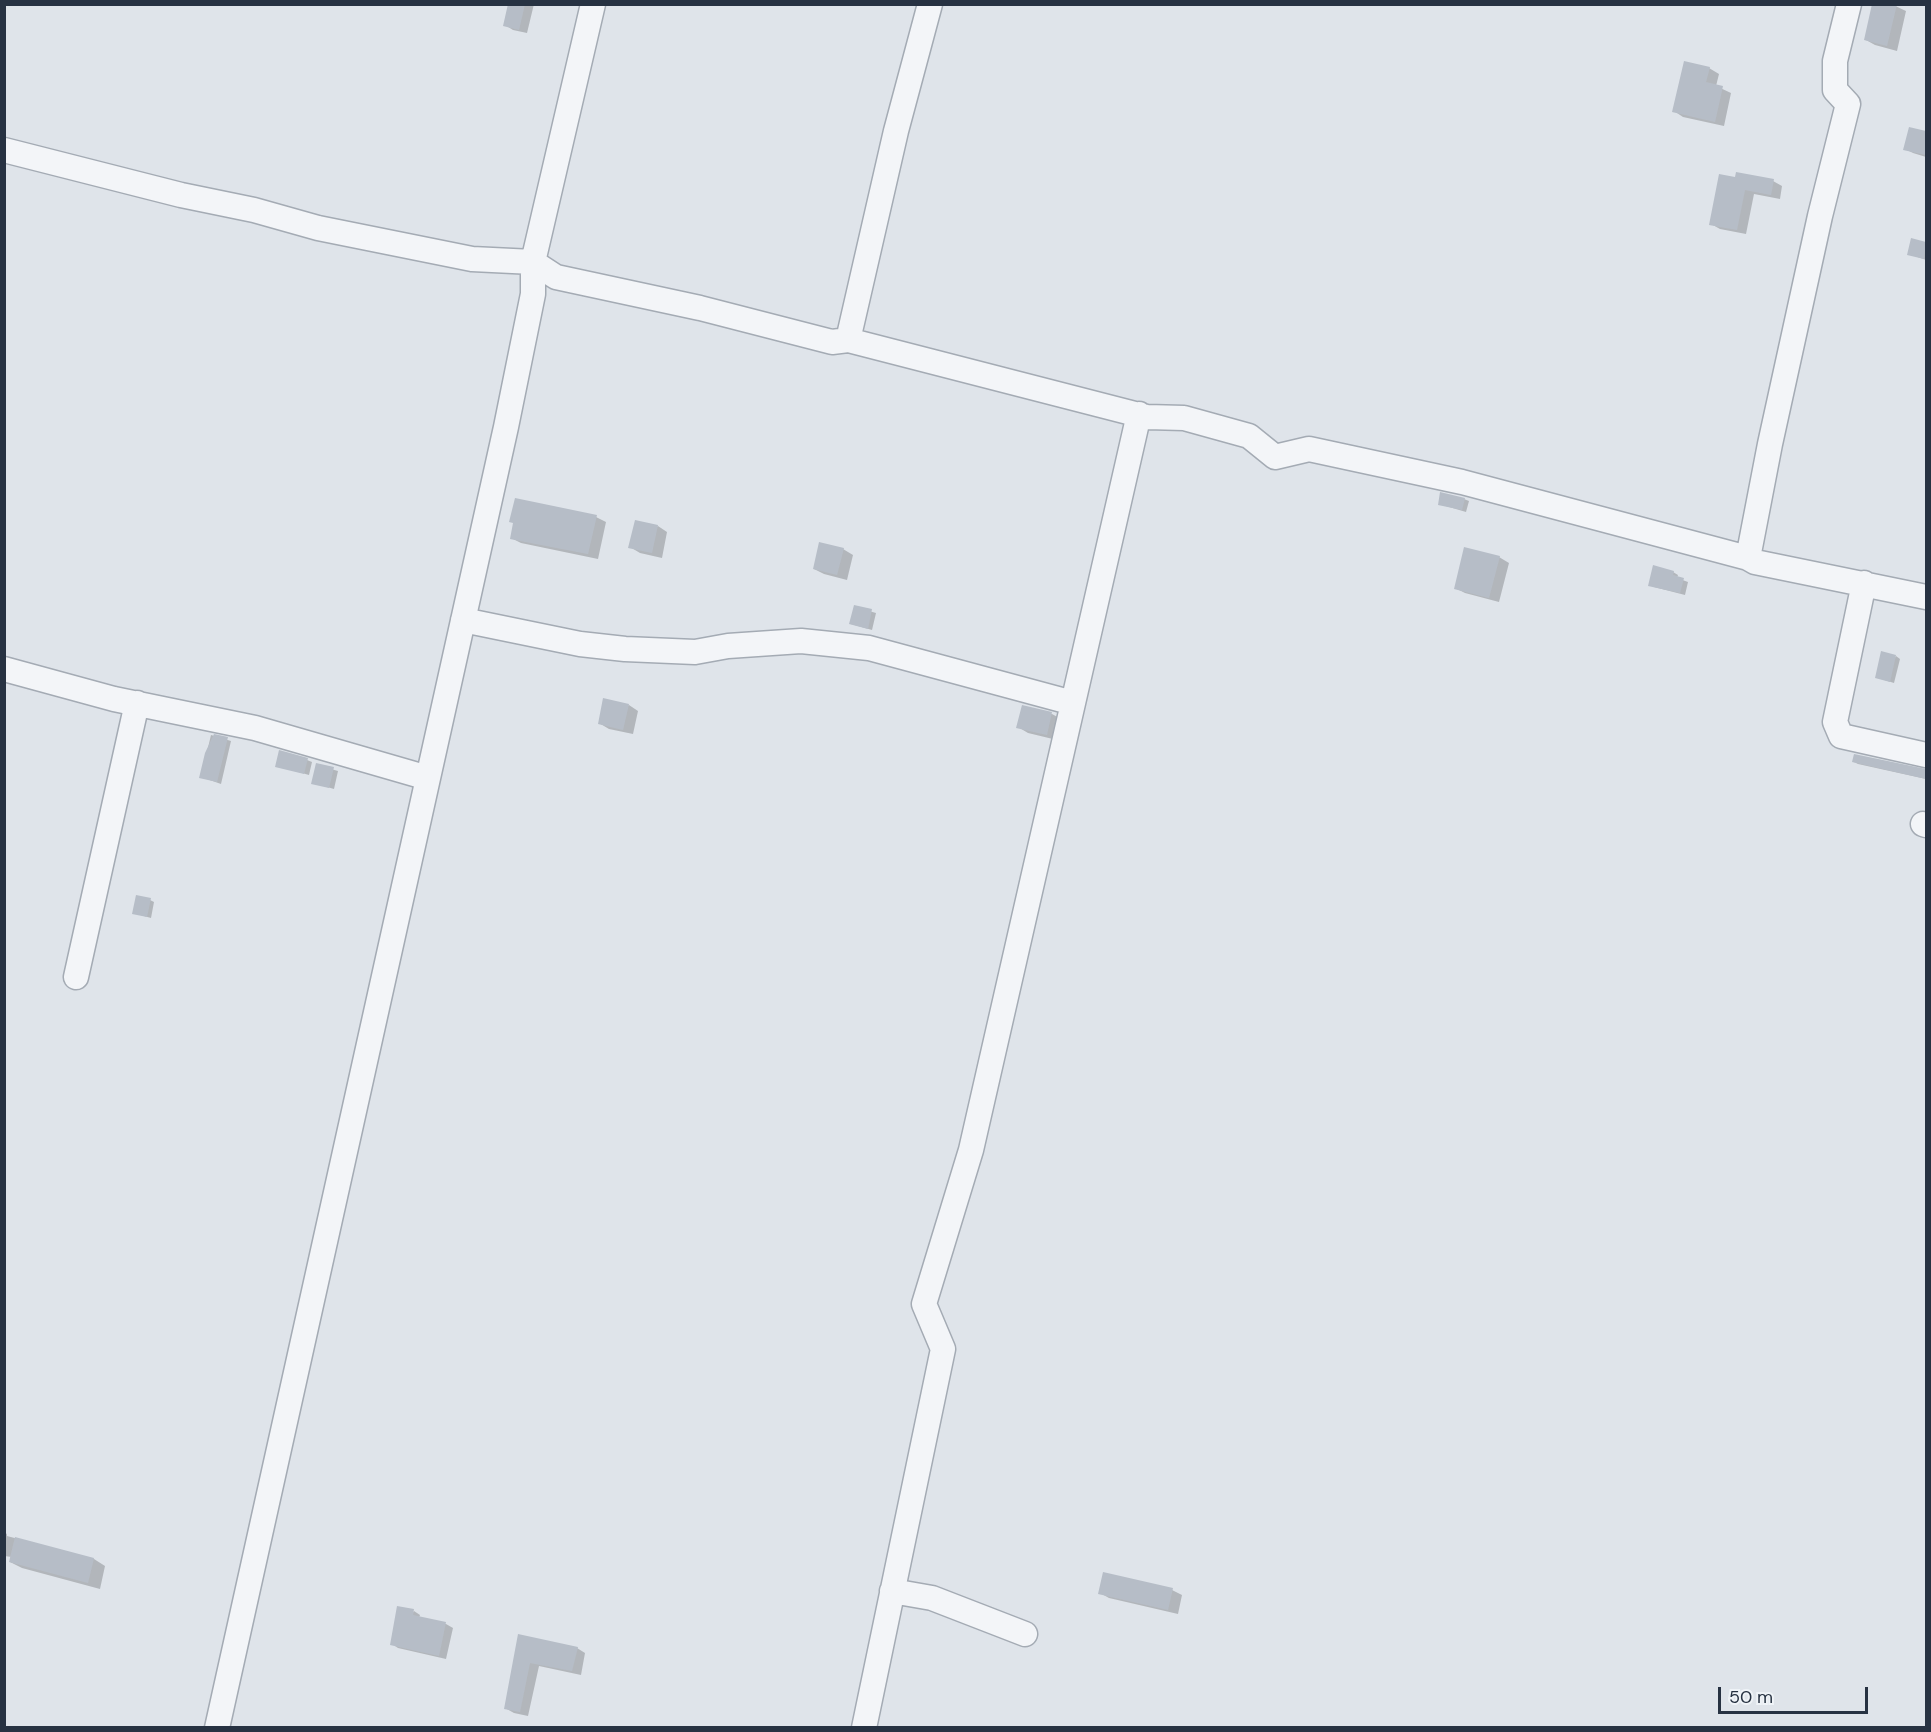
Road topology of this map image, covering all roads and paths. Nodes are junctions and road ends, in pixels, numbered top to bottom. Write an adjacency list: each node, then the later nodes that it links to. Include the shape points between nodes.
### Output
1 (593, 4): 5 (street)
2 (930, 4): 6 (street)
3 (1849, 4): 8 (street, via 1835,60 1835,90 1848,104 1820,216)
4 (4, 150): 5 (street, via 318,228 472,259)
5 (533, 262): 6 (street, via 556,277 832,342); 11 (street, via 533,294)
6 (848, 340): 7 (street)
7 (1139, 414): 8 (street, via 1184,418 1249,436 1275,457 1309,449 1462,482); 13 (street)
8 (1748, 558): 9 (street)
9 (1864, 583): 10 (street); 15 (street, via 1836,722 1841,736)
10 (1926, 597)
11 (463, 620): 13 (street, via 580,645 626,650 695,652 801,641 869,648); 16 (street)
12 (4, 669): 14 (street)
13 (1072, 703): 18 (street, via 971,1150 924,1304 943,1349)
14 (137, 704): 16 (street, via 255,728); 17 (street)
15 (1926, 755)
16 (428, 778): 20 (street)
17 (76, 977)
18 (892, 1591): 19 (street, via 932,1598); 21 (street)
19 (1025, 1634)
20 (217, 1728)
21 (864, 1728)

